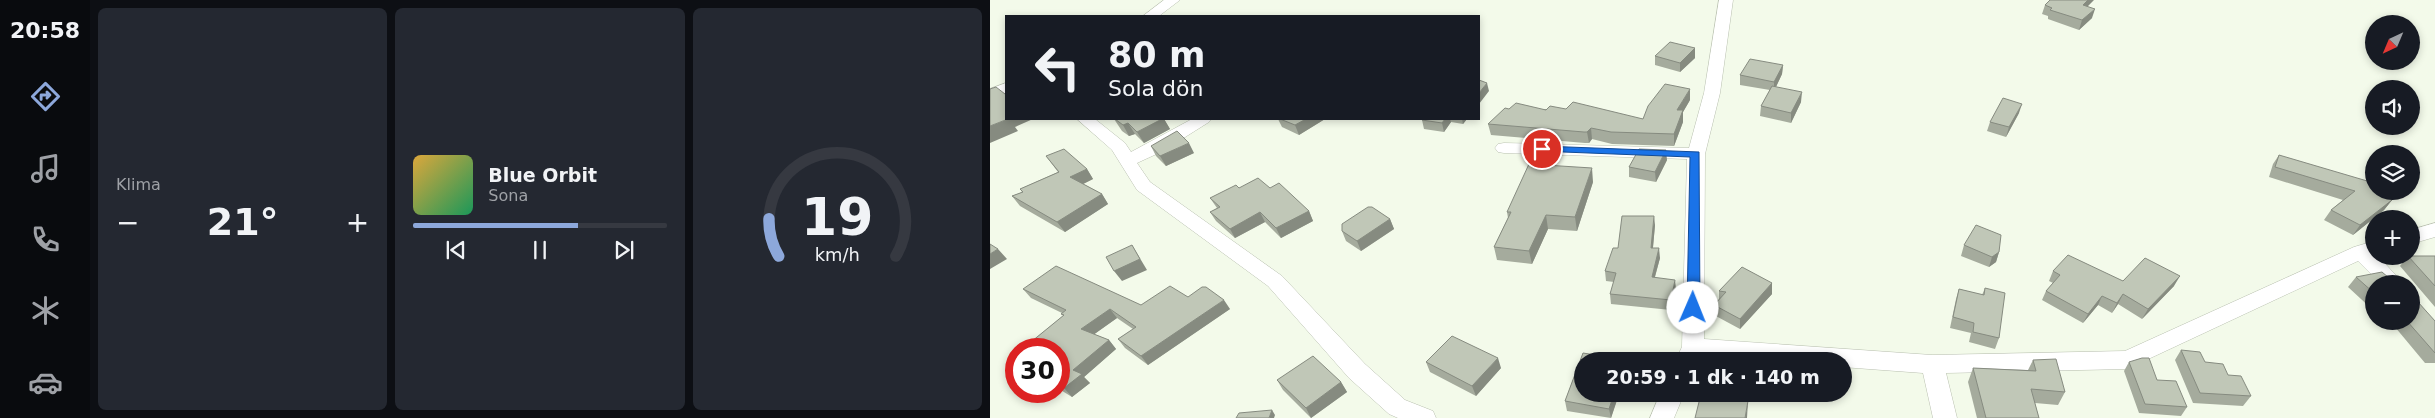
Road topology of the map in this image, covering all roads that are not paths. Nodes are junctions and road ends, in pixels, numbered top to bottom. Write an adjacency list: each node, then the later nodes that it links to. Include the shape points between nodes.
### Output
1 (1173, 0): 3 (street)
2 (1726, 0): 9 (street, via 1712,93)
3 (1151, 15)
4 (1005, 88): 5 (street)
5 (990, 94)
6 (1086, 120): 10 (street, via 1119,147)
7 (1201, 120): 10 (street)
8 (1504, 148): 9 (street)
9 (1696, 154): 16 (street)
10 (1129, 160): 20 (street, via 1143,186 1276,281 1357,371 1397,407)
11 (2435, 230): 12 (street)
12 (2420, 234)
13 (2365, 251): 18 (street, via 2127,360)
14 (2379, 265): 15 (street)
15 (2387, 275)
16 (1690, 352)
17 (1852, 361): 18 (street)
18 (1932, 364): 22 (street)
19 (1669, 402): 21 (street)
20 (1424, 418)
21 (1662, 418)
22 (1945, 418)

